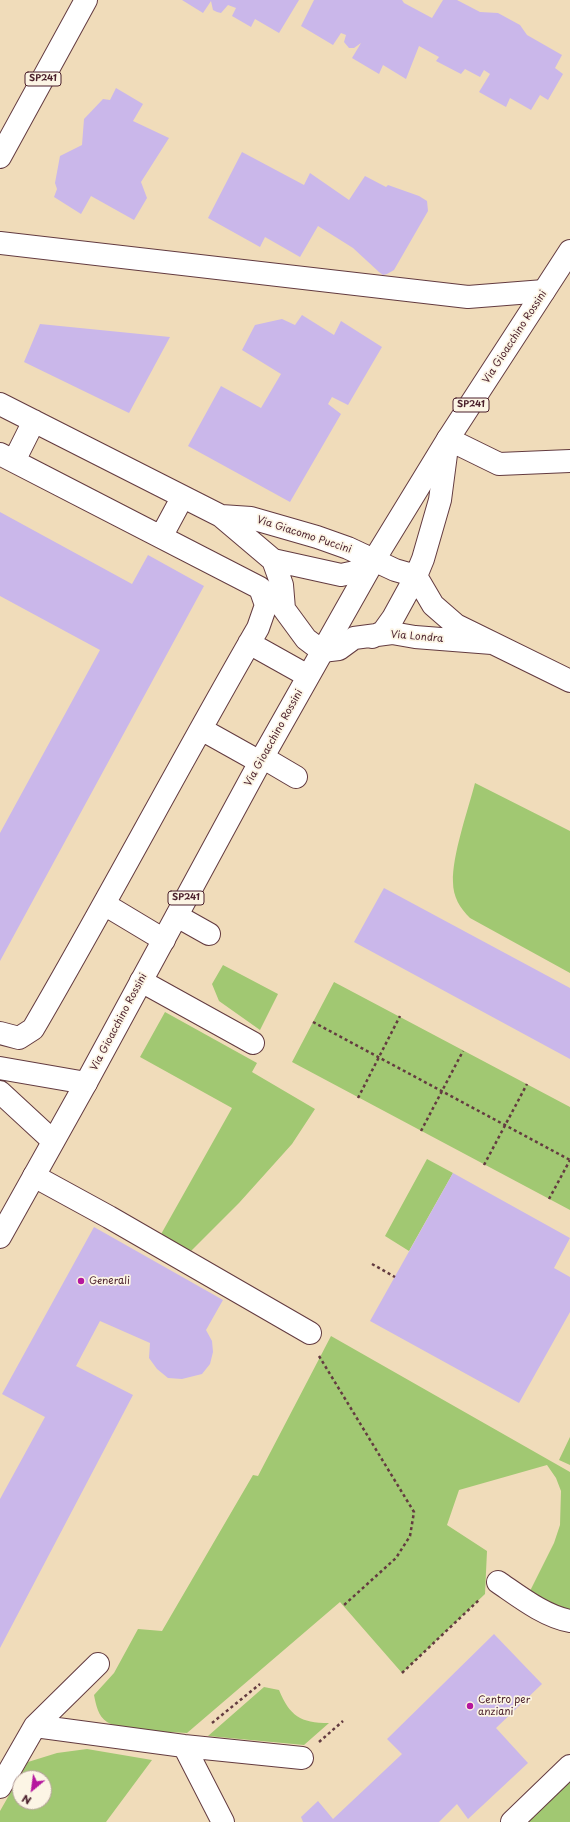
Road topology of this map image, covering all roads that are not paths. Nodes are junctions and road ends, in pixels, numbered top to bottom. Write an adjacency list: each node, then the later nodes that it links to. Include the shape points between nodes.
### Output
1 (86, 0): 2 (street, SP241)
2 (0, 157)
3 (0, 243): 5 (street, via 468,297)
4 (570, 251): 5 (street, Via Gioacchino Rossini / SP241)
5 (544, 292): 8 (street, Via Gioacchino Rossini / SP241)
6 (0, 404): 7 (street, Via Giacomo Puccini)
7 (34, 421): 9 (street); 11 (street, Via Giacomo Puccini)
8 (448, 439): 10 (street, via 499,464); 15 (street, Via Gioacchino Rossini / SP241); 16 (street, via 440,500)
9 (7, 457): 13 (street)
10 (570, 461)
11 (182, 498): 12 (street, Via Giacomo Puccini); 13 (street)
12 (221, 516): 14 (street, Via Giacomo Puccini); 15 (street, Via Giacomo Puccini, via 251,518 317,537)
13 (160, 537): 18 (street, via 260,588 266,605)
14 (272, 560): 15 (street, Via Giacomo Puccini, via 341,575 355,572); 20 (street, Via Giacomo Puccini, via 282,585 284,609 306,639)
15 (374, 560): 16 (street); 20 (street, Via Gioacchino Rossini / SP241)
16 (416, 576): 17 (street, via 383,632); 19 (street, Via Londra, via 433,605 456,625)
17 (371, 637): 19 (street, Via Londra, via 392,633); 20 (street, Via Londra, via 354,638 339,648)
18 (250, 643): 21 (street); 23 (street)
19 (492, 643): 22 (street, Via Londra)
20 (322, 651): 21 (street, Via Gioacchino Rossini / SP241)
21 (308, 676): 24 (street, Via Gioacchino Rossini / SP241)
22 (570, 681)
23 (201, 729): 24 (street); 26 (street)
24 (261, 760): 25 (street); 27 (street, Via Gioacchino Rossini / SP241)
25 (296, 777)
26 (104, 904): 29 (street); 31 (street, via 33,1029 19,1038)
27 (177, 916): 28 (street); 29 (street, Via Gioacchino Rossini / SP241)
28 (209, 934)
29 (164, 940): 30 (street, Via Gioacchino Rossini / SP241)
30 (141, 981): 32 (street); 34 (street, Via Gioacchino Rossini / SP241)
31 (0, 1033)
32 (253, 1043)
33 (0, 1068): 34 (street)
34 (86, 1083): 36 (street, Via Gioacchino Rossini / SP241)
35 (0, 1092): 36 (street)
36 (53, 1141): 37 (street, Via Gioacchino Rossini / SP241)
37 (34, 1176): 38 (street, Via Gioacchino Rossini / SP241); 39 (street)
38 (0, 1237)
39 (310, 1333)
40 (498, 1582): 41 (street, via 525,1601)
41 (570, 1621)
42 (98, 1664): 43 (street)
43 (36, 1726): 44 (street); 47 (street)
44 (184, 1746): 45 (street); 48 (street)
45 (302, 1758)
46 (570, 1766): 49 (street)
47 (0, 1787)
48 (223, 1822)
49 (512, 1822)

